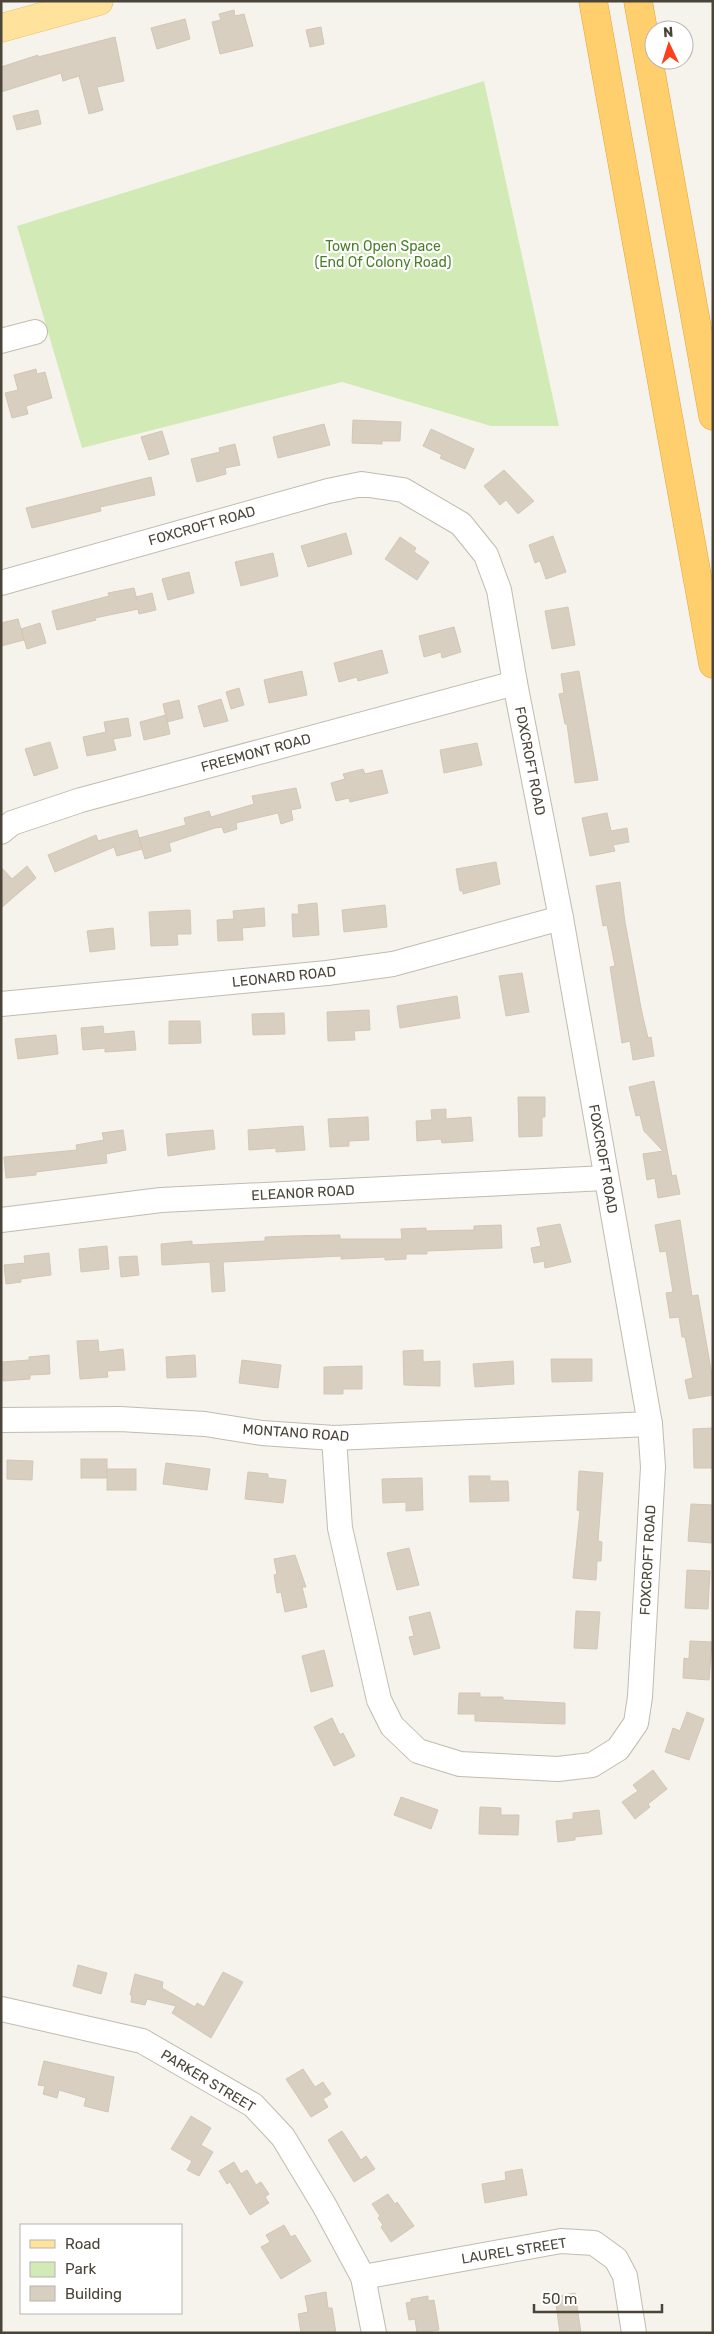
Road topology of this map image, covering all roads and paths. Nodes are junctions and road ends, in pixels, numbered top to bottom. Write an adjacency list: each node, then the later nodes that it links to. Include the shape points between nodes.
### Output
1 (99, 1): 4 (main road)
2 (593, 1): 9 (highway)
3 (638, 1): 7 (highway)
4 (1, 28)
5 (35, 332): 6 (street)
6 (1, 341)
7 (713, 416)
8 (1, 583): 10 (street, FOXCROFT ROAD, via 328,491 362,484 403,490 461,524 486,555 499,590)
9 (713, 664)
10 (515, 683): 11 (street, FREEMONT ROAD, via 81,800 12,823); 12 (street, FOXCROFT ROAD)
11 (1, 832)
12 (561, 918): 13 (street, LEONARD ROAD, via 393,964); 14 (street, FOXCROFT ROAD)
13 (1, 1004)
14 (606, 1178): 15 (street, ELEANOR ROAD, via 161,1200); 17 (street, FOXCROFT ROAD)
15 (1, 1220)
16 (1, 1420): 18 (street, MONTANO ROAD, via 139,1420)
17 (650, 1424): 18 (street, MONTANO ROAD); 18 (street, FOXCROFT ROAD, via 653,1467 636,1723 618,1749 592,1765 558,1769 460,1764 418,1751 392,1726 378,1700 340,1528)
18 (334, 1438)
19 (1, 2009): 20 (street, PARKER STREET, via 142,2041 253,2105 283,2137)
20 (363, 2277): 21 (street, PARKER STREET); 22 (street, LAUREL STREET, via 562,2241 594,2243 616,2259 625,2276)
21 (374, 2333)
22 (634, 2333)

